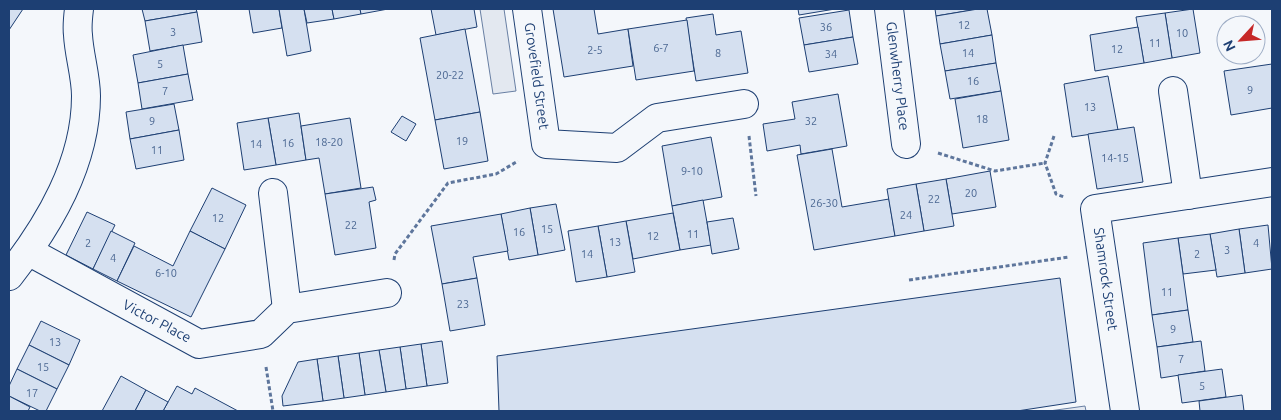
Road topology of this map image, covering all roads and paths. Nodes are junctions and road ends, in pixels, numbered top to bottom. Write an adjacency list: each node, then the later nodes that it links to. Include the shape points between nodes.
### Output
1 (79, 9): 15 (street, via 77,33 86,96 79,152 59,199)
2 (527, 9): 7 (street, Grovefield Street)
3 (889, 9): 8 (street, Glenwherry Place)
4 (1173, 91): 12 (street)
5 (744, 104): 7 (street, Grovefield Street, via 657,118 617,148); 13 (path)
6 (1054, 136): 9 (path)
7 (546, 144): 19 (path, via 496,174 448,183 395,254)
8 (906, 144): 9 (path, via 995,171)
9 (1045, 163): 14 (path, via 1056,194)
10 (1272, 182): 12 (street, Shamrock Street)
11 (273, 193): 20 (street)
12 (1188, 195): 14 (street, Shamrock Street)
13 (756, 196)
14 (1095, 209): 16 (street, Shamrock Street)
15 (28, 251): 17 (street); 21 (street, Victor Place, via 199,344)
16 (1102, 252): 18 (path); 23 (street, Shamrock Street)
17 (9, 276)
18 (910, 280)
19 (387, 293): 20 (street)
20 (287, 308): 21 (street)
21 (261, 334): 22 (path)
22 (273, 411)
23 (1125, 411)

